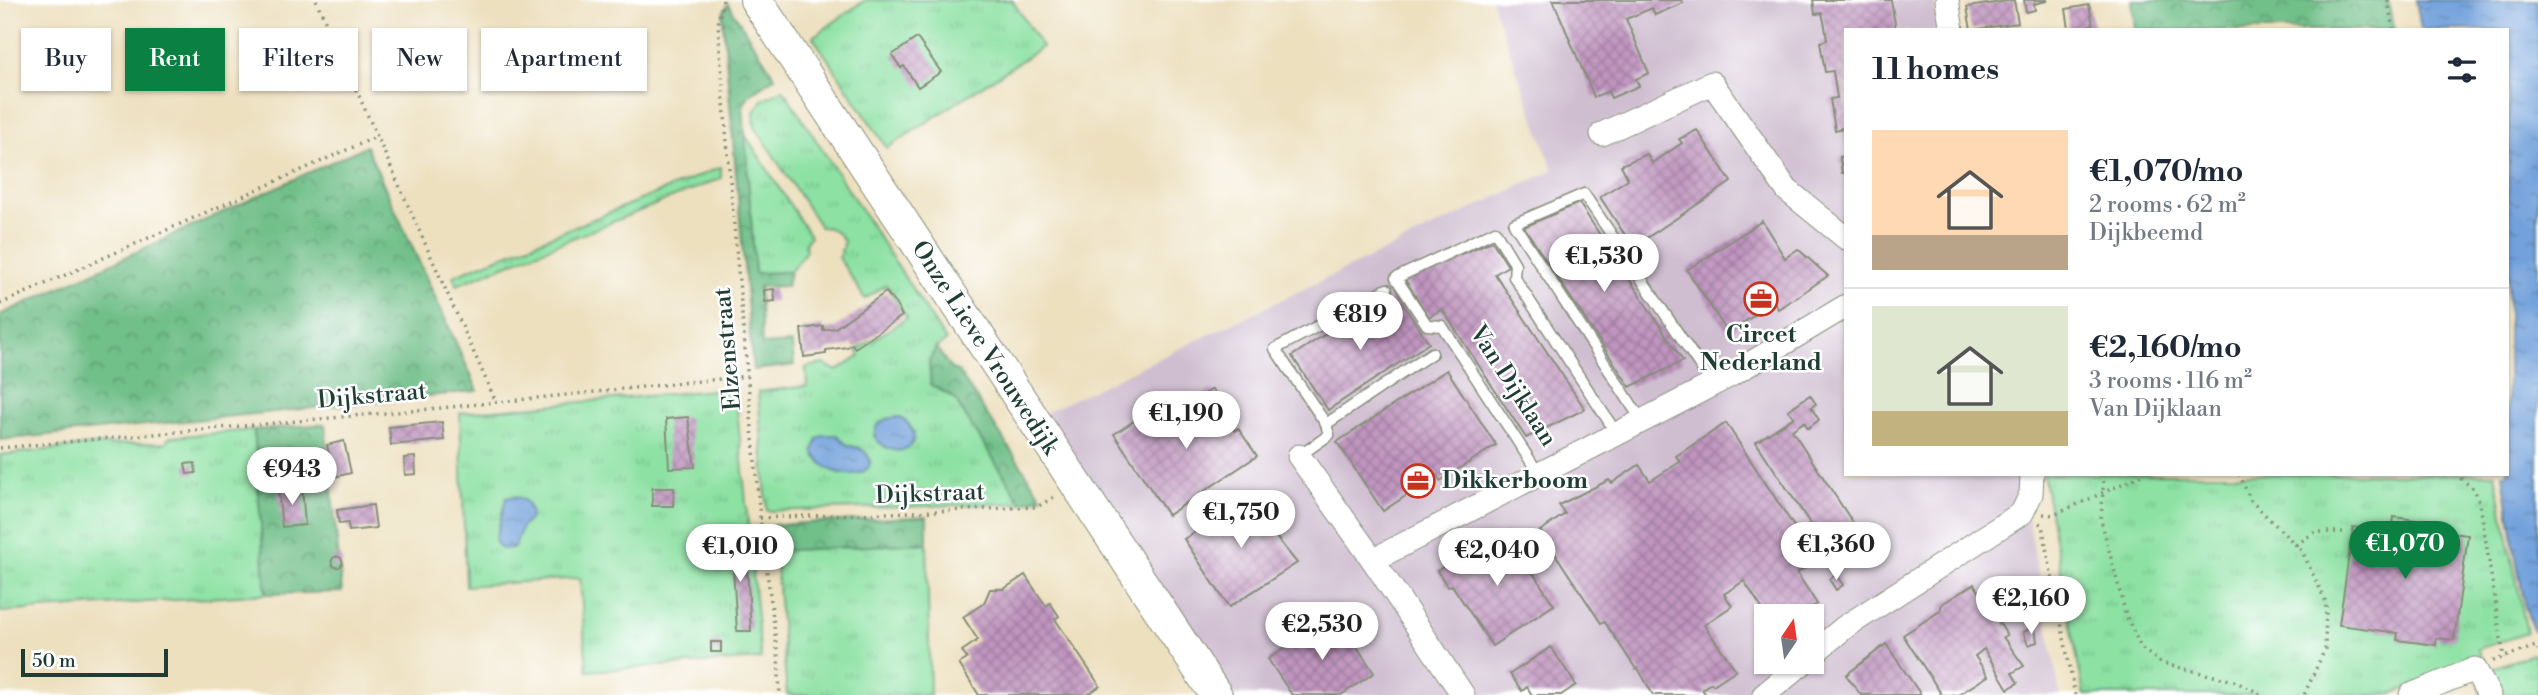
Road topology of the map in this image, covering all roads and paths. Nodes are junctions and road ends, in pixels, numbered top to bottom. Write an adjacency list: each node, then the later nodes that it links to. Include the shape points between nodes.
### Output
1 (316, 0): 9 (path)
2 (723, 0): 15 (path, Elzenstraat, via 718,24)
3 (756, 0): 29 (main road, Onze Lieve Vrouwedijk)
4 (1947, 0): 6 (street)
5 (2388, 0): 7 (path)
6 (1952, 28)
7 (2393, 28)
8 (1602, 134): 10 (street, via 1712,83 1787,190)
9 (378, 136): 12 (path); 17 (path)
10 (1844, 236)
11 (1387, 289): 19 (lane, via 1275,349)
12 (0, 304)
13 (1844, 307): 16 (street, Van Dijklaan)
14 (1432, 353): 19 (lane, Van Dijklaan)
15 (748, 376): 17 (path, Dijkstraat); 32 (path, Elzenstraat)
16 (1713, 385): 18 (street, Van Dijklaan); 18 (lane, via 1584,194 1514,225)
17 (496, 402): 21 (path, Dijkstraat)
18 (1642, 421): 20 (street, Van Dijklaan)
19 (1326, 424): 22 (lane, Van Dijklaan, via 1329,435)
20 (1617, 434): 23 (street, Van Dijklaan); 23 (lane, Van Dijklaan, via 1514,277 1515,264 1495,231 1396,278 1427,325 1442,326)
21 (0, 448)
22 (1299, 456): 35 (street, Van Dijklaan)
23 (1539, 474): 35 (street, Van Dijklaan)
24 (2032, 476): 31 (street, via 2031,494)
25 (2104, 476): 30 (path)
26 (2140, 476): 30 (path)
27 (2240, 476): 34 (path, via 2251,501)
28 (2458, 476): 37 (path, via 2474,489 2480,503 2504,658 2536,646)
29 (1074, 484): 32 (path, Dijkstraat, via 1037,507); 40 (main road, Onze Lieve Vrouwedijk)
30 (2101, 494): 31 (path, via 2054,515); 44 (path, via 2101,520 2126,615 2141,648 2161,663 2234,681)
31 (2022, 513): 36 (street); 43 (path, via 2042,525)
32 (760, 518): 39 (path, Elzenstraat)
33 (2348, 532): 34 (path, via 2315,532)
34 (2296, 545): 45 (path, via 2326,602 2325,649)
35 (1373, 560): 41 (street, Van Dijklaan)
36 (1824, 644)
37 (2538, 650)
38 (1789, 674): 42 (street)
39 (780, 695)
40 (1216, 695)
41 (1463, 695)
42 (1764, 695)
43 (2075, 695)
44 (2263, 695)
45 (2304, 695)
46 (2411, 695): 47 (street, via 2475,669)
47 (2489, 695)

